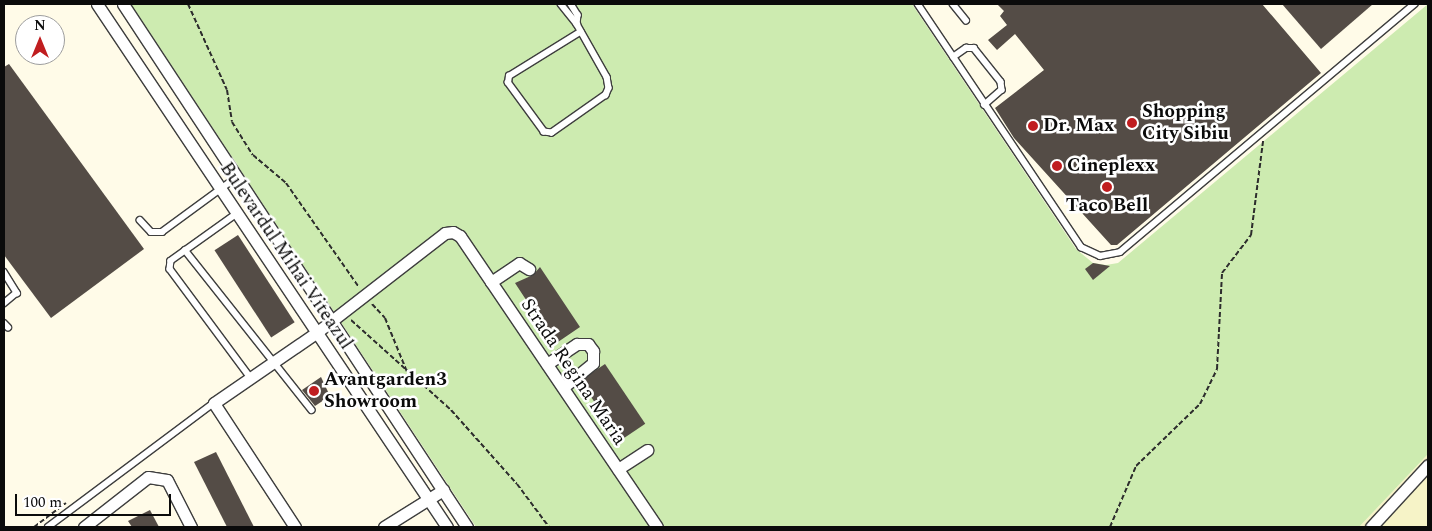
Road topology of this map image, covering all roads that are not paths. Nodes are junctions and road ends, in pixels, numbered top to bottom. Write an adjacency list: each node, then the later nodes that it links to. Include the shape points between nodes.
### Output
1 (97, 4): 14 (street, Bulevardul Mihai Viteazul)
2 (123, 4): 13 (street, Bulevardul Mihai Viteazul)
3 (562, 4): 9 (lane)
4 (571, 4): 9 (lane, via 578,15)
5 (918, 4): 11 (lane)
6 (953, 4): 8 (lane)
7 (1414, 4): 12 (lane, via 1120,252 1100,256 1081,247)
8 (966, 20)
9 (577, 24): 10 (lane)
10 (580, 32): 10 (lane, via 607,77 609,88 606,94 552,133 544,132 508,83 509,76)
11 (953, 57): 12 (lane); 12 (lane, via 966,48 974,48 1001,82 1002,90)
12 (986, 105)
13 (199, 119): 14 (street); 15 (street, Bulevardul Mihai Viteazul)
14 (182, 131): 16 (street, Bulevardul Mihai Viteazul)
15 (237, 178): 16 (lane); 24 (street, Bulevardul Mihai Viteazul)
16 (221, 189): 17 (street, Bulevardul Mihai Viteazul); 18 (lane, via 162,232 151,232)
17 (237, 214): 19 (lane); 25 (street, Bulevardul Mihai Viteazul)
18 (140, 220)
19 (185, 250): 26 (lane); 28 (lane, via 171,261 170,269)
20 (528, 269): 22 (street, via 519,263)
21 (4, 272): 23 (lane, via 16,293)
22 (491, 282): 24 (street, Strada Regina Maria, via 460,236 445,233); 27 (street, Strada Regina Maria)
23 (4, 304)
24 (332, 322): 25 (street); 35 (street, Bulevardul Mihai Viteazul)
25 (316, 333): 26 (street); 36 (street, Bulevardul Mihai Viteazul)
26 (274, 363): 28 (street); 31 (lane)
27 (547, 364): 29 (street, Strada Regina Maria); 29 (street, via 577,344 588,344 593,363)
28 (252, 380): 30 (street)
29 (563, 387): 34 (street, Strada Regina Maria)
30 (214, 403): 38 (lane); 41 (street)
31 (312, 410)
32 (647, 450): 34 (street)
33 (1428, 465): 46 (street)
34 (618, 469): 45 (street, Strada Regina Maria)
35 (443, 490): 36 (street); 44 (street, Bulevardul Mihai Viteazul)
36 (428, 499): 42 (street); 43 (street, Bulevardul Mihai Viteazul)
37 (96, 524): 39 (street); 40 (street, via 148,477 163,477)
38 (48, 527)
39 (84, 527)
40 (191, 527)
41 (295, 527)
42 (384, 527)
43 (446, 527)
44 (467, 527)
45 (657, 527)
46 (1370, 527)

